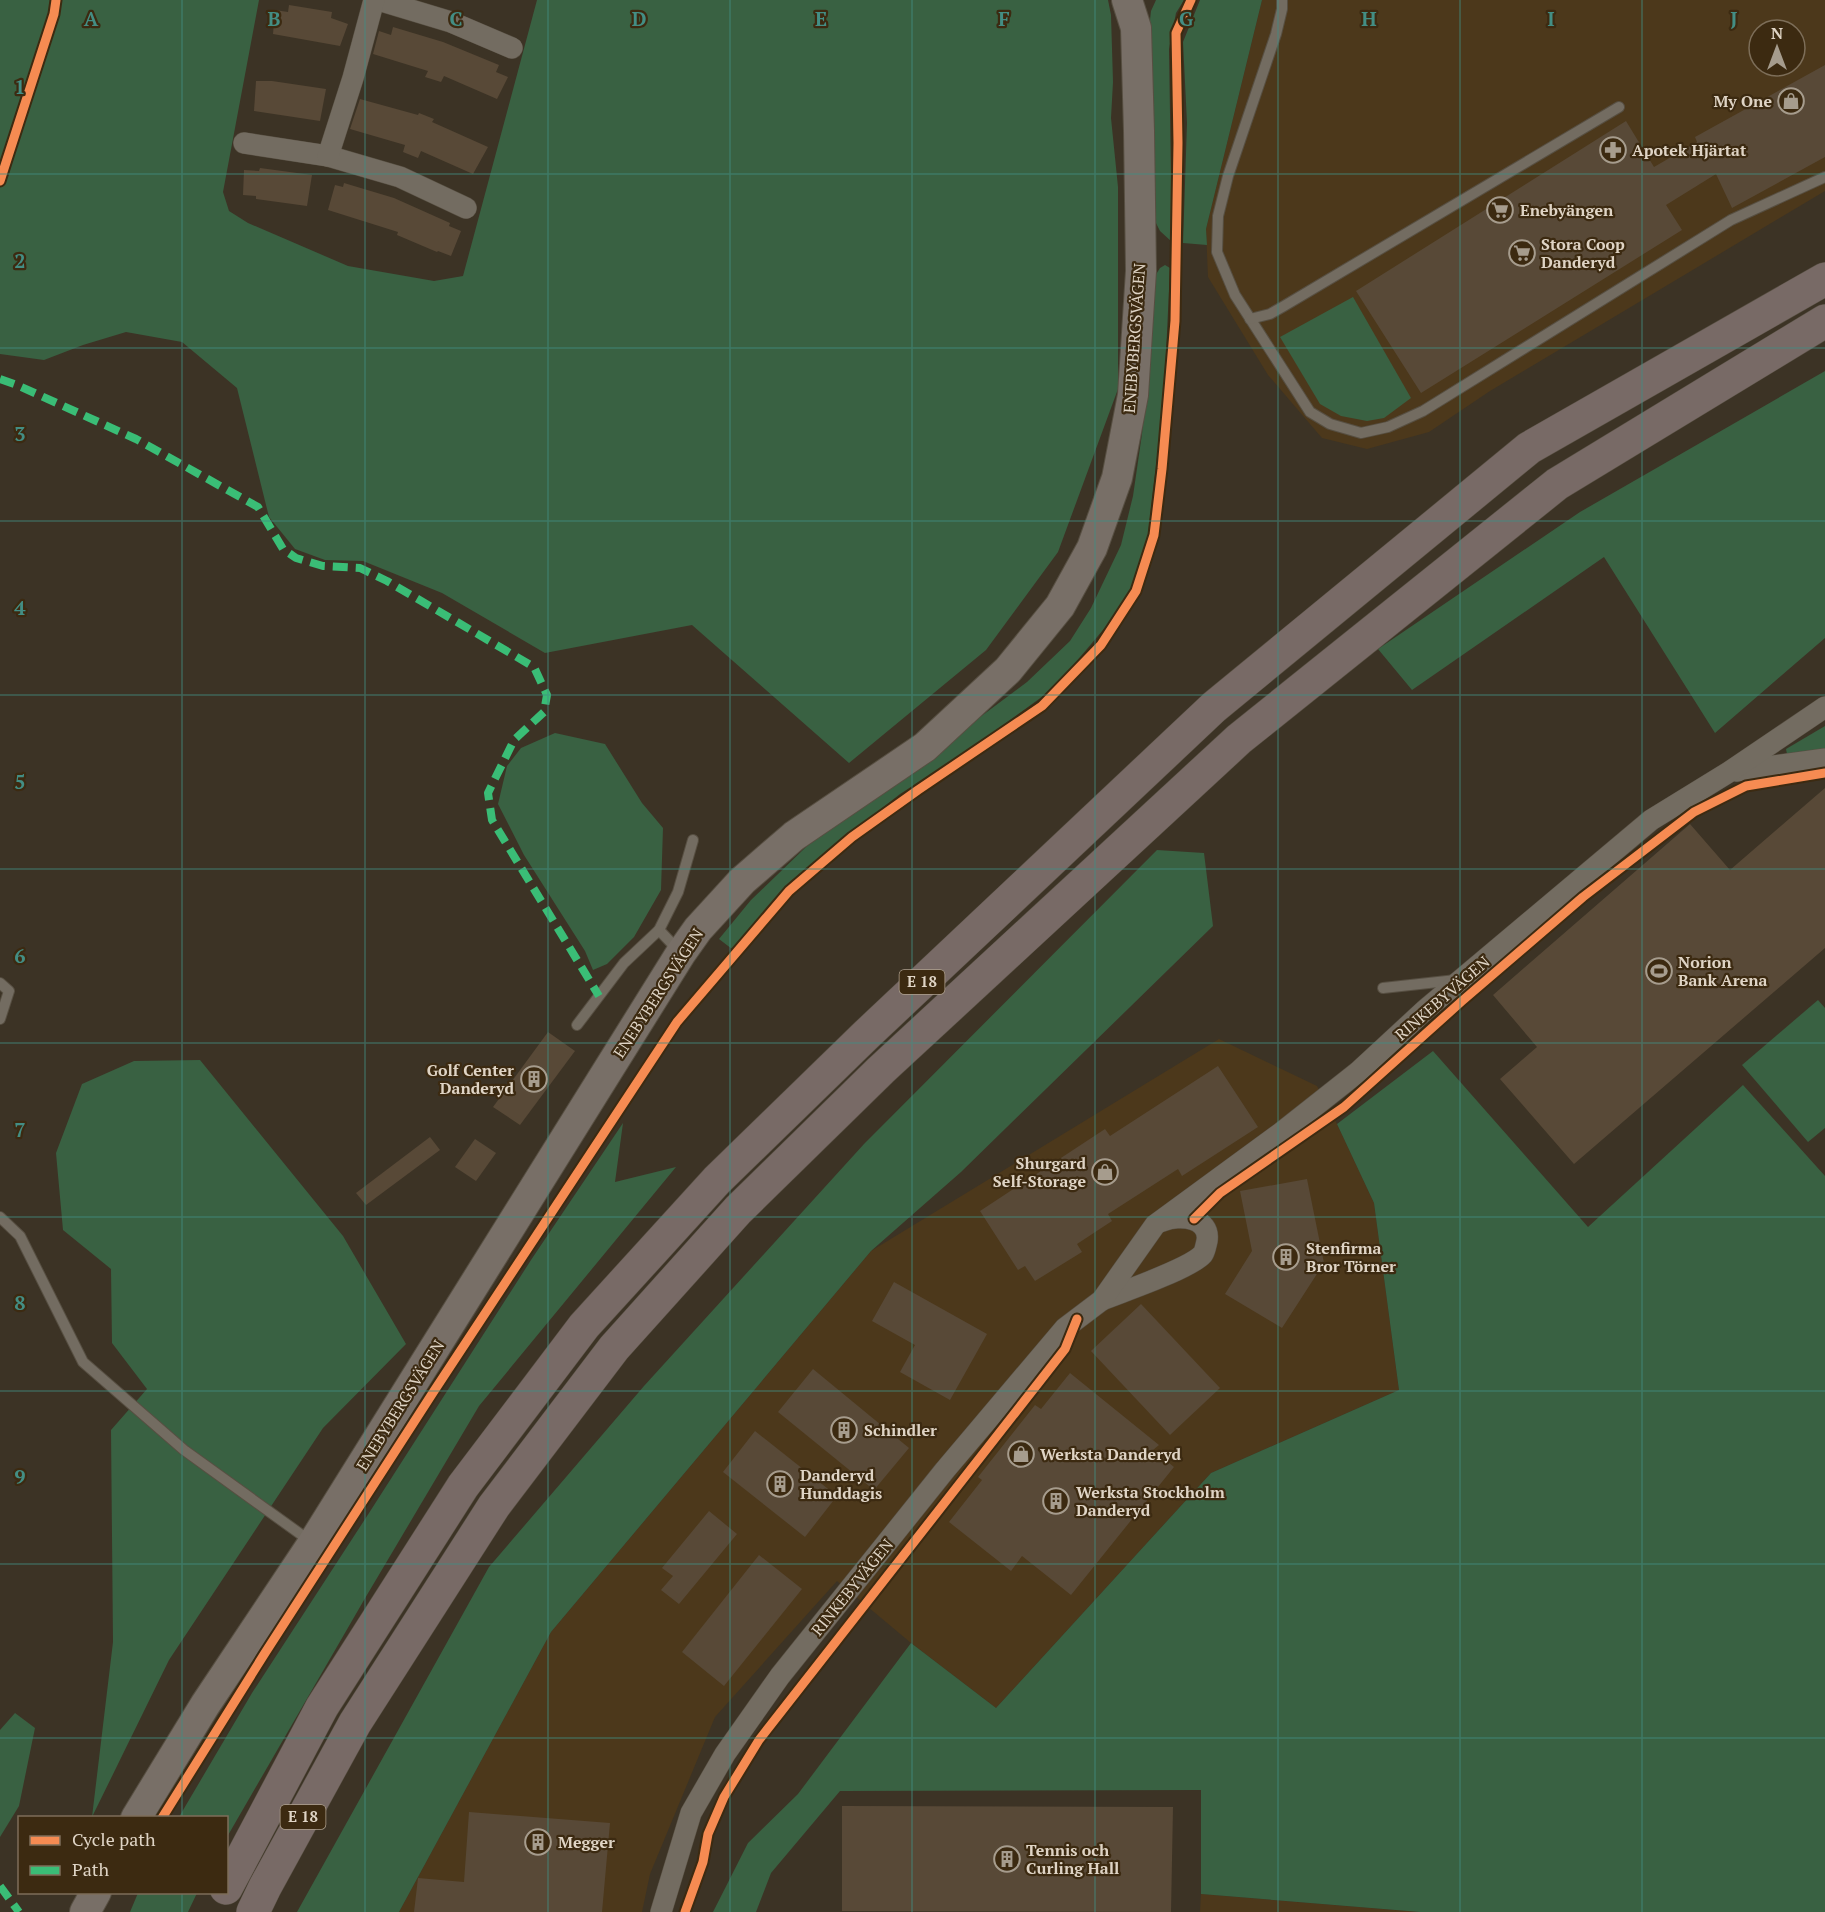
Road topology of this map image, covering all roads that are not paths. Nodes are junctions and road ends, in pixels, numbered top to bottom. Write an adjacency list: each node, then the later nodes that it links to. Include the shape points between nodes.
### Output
1 (376, 0): 6 (street, via 451,22); 9 (street)
2 (1126, 0): 5 (main road, ENEBYBERGSVÄGEN)
3 (1146, 0): 5 (main road, ENEBYBERGSVÄGEN)
4 (1282, 0): 13 (lane, via 1276,34 1218,216 1217,252)
5 (1136, 28): 20 (main road, ENEBYBERGSVÄGEN, via 1141,271 1133,395 1117,478 1092,548 1060,606 1008,670 925,747 785,843 742,881 698,928)
6 (512, 48)
7 (1619, 107): 13 (lane, via 1284,306)
8 (244, 143): 9 (street)
9 (328, 156): 11 (street, via 400,177)
10 (1825, 177): 13 (lane, via 1731,220 1423,411 1388,427 1361,433 1330,424 1310,412)
11 (466, 208)
12 (1825, 279): 31 (highway, E 18, via 1529,448 1214,707 717,1180 584,1326 462,1486 322,1707)
13 (1250, 319)
14 (1825, 321): 36 (highway, E 18, via 1557,484 1239,739 881,1070 738,1210 614,1348 494,1506 355,1723)
15 (1825, 707): 17 (street, RINKEBYVÄGEN)
16 (1825, 759): 17 (street, RINKEBYVÄGEN)
17 (1730, 772): 21 (street, RINKEBYVÄGEN, via 1651,820)
18 (693, 840): 19 (lane, via 678,892)
19 (659, 930): 20 (lane); 25 (lane, via 624,963)
20 (681, 953): 29 (main road, ENEBYBERGSVÄGEN)
21 (1462, 980): 23 (lane); 27 (street, RINKEBYVÄGEN, via 1359,1072)
22 (0, 983): 24 (lane, via 9,991)
23 (1383, 988)
24 (0, 1019)
25 (577, 1025)
26 (0, 1217): 29 (lane, via 20,1236 83,1362 184,1450)
27 (1155, 1225): 28 (street, RINKEBYVÄGEN); 28 (street, RINKEBYVÄGEN, via 1183,1216 1194,1219 1206,1230 1204,1253 1191,1263)
28 (1102, 1300): 37 (street, RINKEBYVÄGEN, via 1065,1328 780,1676 725,1754 691,1813)
29 (313, 1543): 30 (main road, ENEBYBERGSVÄGEN, via 205,1704)
30 (137, 1816)
31 (228, 1884)
32 (95, 1894): 34 (main road)
33 (223, 1894): 35 (highway)
34 (85, 1912)
35 (214, 1912)
36 (253, 1912)
37 (661, 1912)

